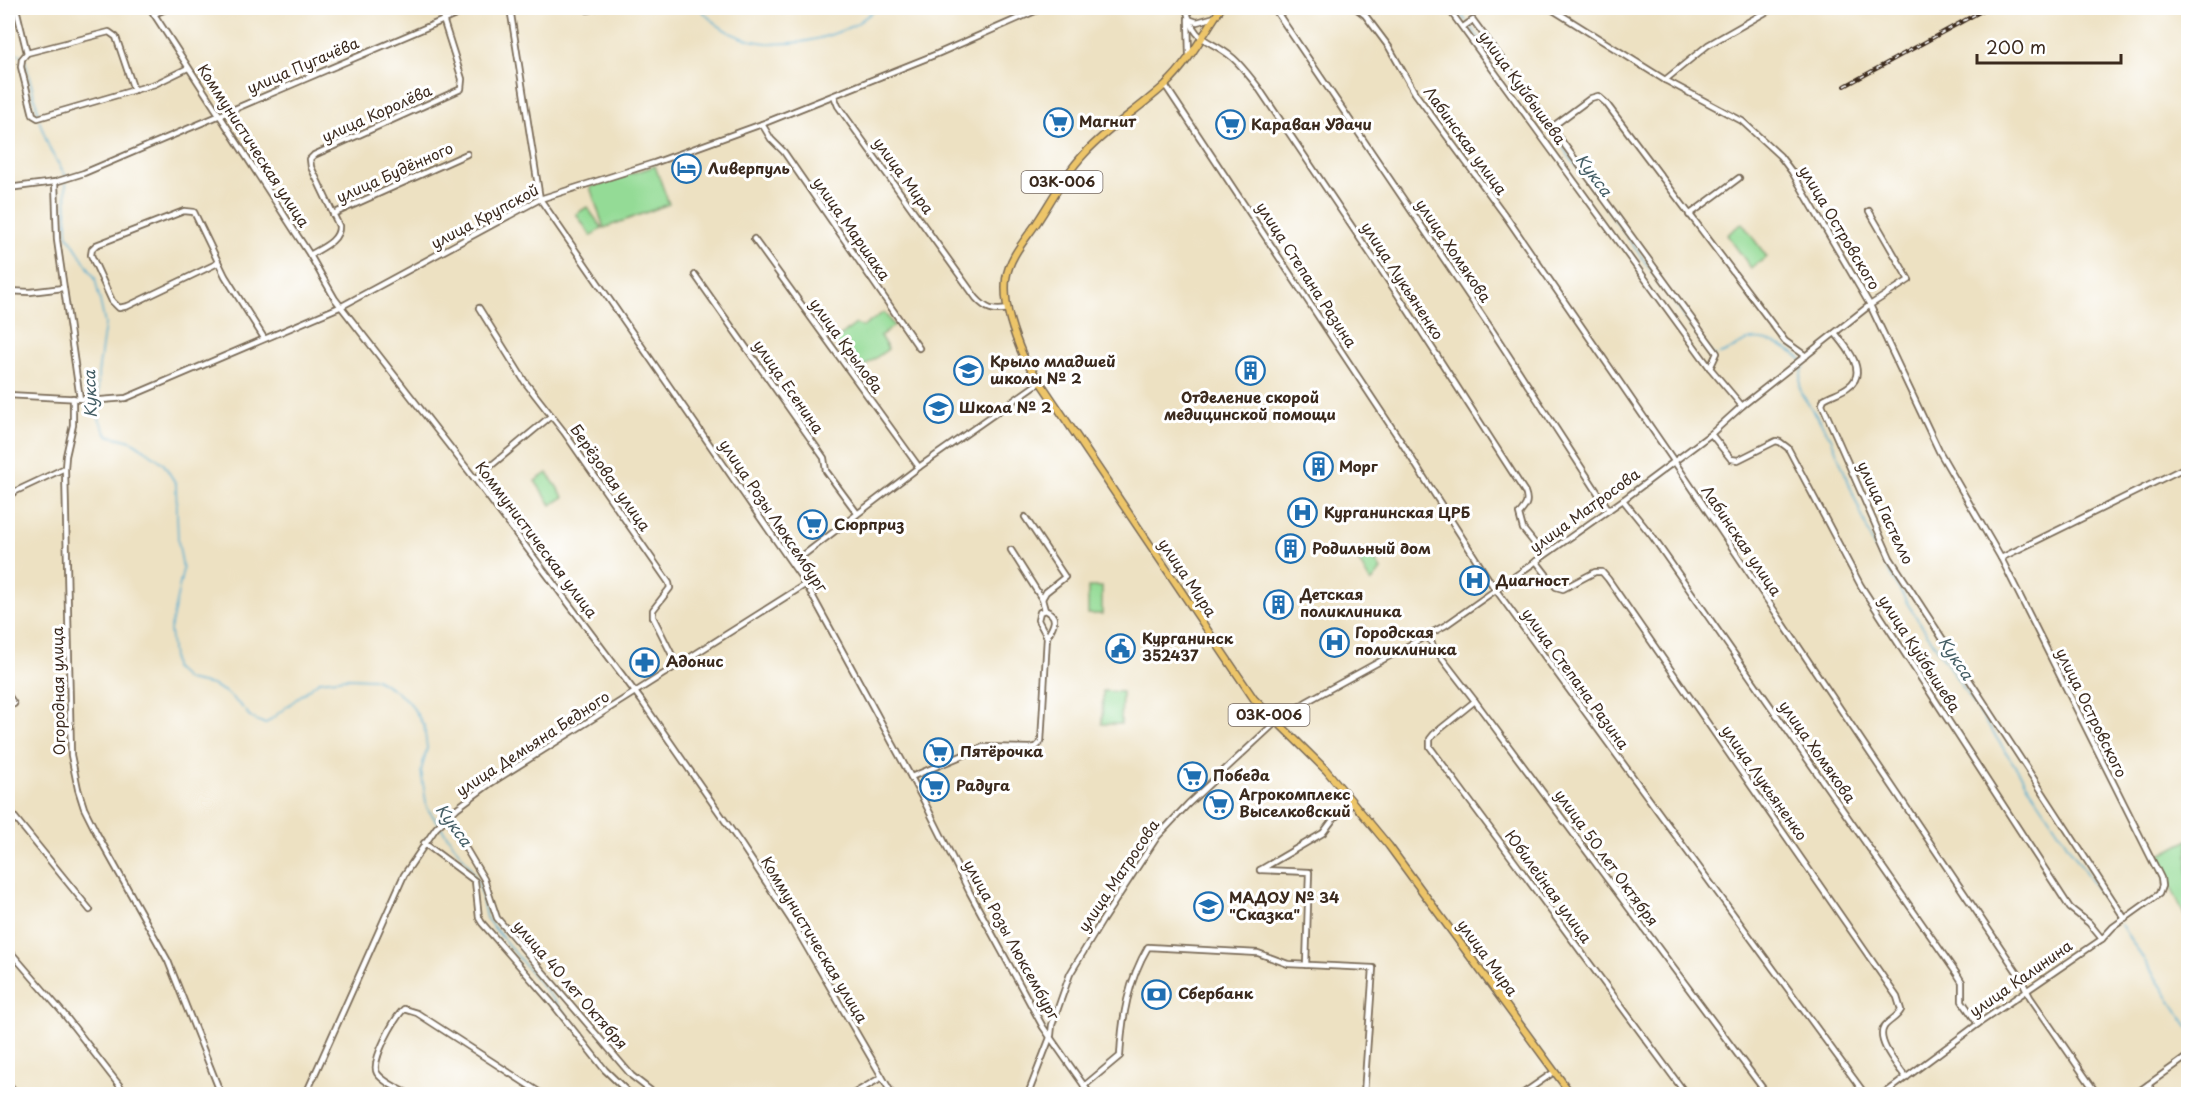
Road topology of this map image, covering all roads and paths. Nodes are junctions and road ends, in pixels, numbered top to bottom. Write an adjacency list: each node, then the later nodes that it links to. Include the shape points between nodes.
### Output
1 (16, 8): 22 (street)
2 (150, 8): 16 (street, Коммунистическая улица)
3 (168, 8): 16 (street)
4 (472, 8): 19 (street, улица Пугачёва)
5 (510, 8): 36 (street, улица Розы Люксембург)
6 (596, 8): 15 (street)
7 (1042, 8): 28 (street, улица Крупской)
8 (1186, 8): 18 (street)
9 (1221, 8): 17 (main road, 03К-006)
10 (1274, 8): 69 (street, улица Хомякова, via 1490,327)
11 (1356, 8): 62 (street, Лабинская улица, via 1389,47 1414,93 1507,218)
12 (1448, 8): 20 (street, улица Куйбышева)
13 (1550, 8): 25 (street, улица Островского)
14 (1773, 8): 25 (street, via 1708,45)
15 (588, 10)
16 (154, 15): 24 (street, Коммунистическая улица)
17 (1215, 17): 18 (street, via 1197,22); 21 (main road, 03К-006)
18 (1188, 19): 21 (street); 23 (street)
19 (443, 20): 29 (street, улица Пугачёва); 38 (street, улица Королёва, via 462,79 461,89 314,155 311,167)
20 (1466, 25): 31 (street, улица Куйбышева, via 1473,20); 54 (street, улица Куйбышева)
21 (1200, 38): 23 (main road, 03К-006); 73 (street, улица Лукьяненко, via 1234,59 1258,87 1398,295 1525,492 1528,500 1519,514 1520,522)
22 (27, 53): 27 (street, via 109,33 116,37); 27 (street, via 21,67 33,115 38,118)
23 (1189, 55): 26 (main road, 03К-006)
24 (188, 68): 27 (street); 29 (street, Коммунистическая улица)
25 (1665, 80): 46 (street, улица Островского, via 1742,121 1780,156)
26 (1166, 85): 49 (main road, 03К-006, via 1101,136 1066,176 1014,256 1006,281); 78 (street, улица Степана Разина)
27 (134, 90)
28 (834, 96): 30 (street, улица Крупской); 49 (street, улица Мира, via 976,298 991,310)
29 (220, 115): 34 (street, улица Пугачёва); 41 (street, Коммунистическая улица)
30 (762, 124): 36 (street, улица Крупской); 52 (street, улица Маршака)
31 (1552, 127): 39 (street, via 1598,96); 54 (street, улица Куйбышева, via 1717,353)
32 (467, 154): 38 (street, улица Будённого)
33 (1739, 178): 39 (street)
34 (55, 182): 35 (street, улица Пугачёва); 44 (street)
35 (8, 188)
36 (540, 199): 47 (street, улица Крупской); 76 (street, улица Розы Люксембург)
37 (1869, 211): 46 (street, улица Матросова, via 1909,280)
38 (333, 214): 41 (street, улица Королёва, via 339,226 337,238)
39 (1689, 215): 53 (street)
40 (754, 240): 64 (street, улица Крылова)
41 (310, 255): 47 (street, Коммунистическая улица)
42 (218, 263): 42 (street, via 197,216 190,210 96,245 91,255 119,308); 51 (street)
43 (695, 275): 70 (street, улица Есенина, via 824,458 826,471)
44 (63, 288): 45 (street); 58 (street)
45 (8, 291)
46 (1870, 305): 50 (street, улица Матросова); 74 (street, улица Островского, via 1939,451)
47 (342, 306): 51 (street, улица Крупской); 66 (street, Коммунистическая улица)
48 (479, 308): 60 (street, Берёзовая улица)
49 (1008, 309): 55 (main road, улица Мира / 03К-006, via 1024,358)
50 (1835, 333): 53 (street, улица Матросова); 96 (street, улица Гастелло, via 1853,355 1856,371 1849,386 1824,399 1822,404 1890,558)
51 (264, 338): 58 (street, улица Крупской, via 126,398)
52 (920, 348)
53 (1803, 359): 59 (street, улица Матросова)
54 (1710, 368): 59 (street, улица Куйбышева)
55 (1040, 382): 64 (street); 88 (main road, улица Мира / 03К-006, via 1254,699)
56 (8, 395): 57 (street, улица Крупской)
57 (73, 398): 58 (street, улица Крупской); 65 (street, Огородная улица, via 73,425)
58 (80, 399)
59 (1742, 406): 61 (street, улица Матросова)
60 (551, 416): 66 (street); 83 (street, Берёзовая улица, via 669,583 670,588 653,610 653,616)
61 (1711, 434): 62 (street, улица Матросова); 97 (street, улица Куйбышева, via 1731,459 1776,441 1788,448 1861,586 2070,908)
62 (1674, 461): 68 (street, улица Матросова); 100 (street, Лабинская улица, via 2013,966)
63 (2188, 466): 74 (street)
64 (920, 467): 70 (street)
65 (65, 468): 67 (street); 112 (street, Огородная улица, via 71,755 78,789 96,832 168,961)
66 (475, 479): 84 (street, Коммунистическая улица)
67 (8, 497)
68 (1623, 500): 69 (street, улица Матросова); 101 (street, улица Хомякова, via 1957,974 1962,982 1962,1001)
69 (1608, 510): 73 (street, улица Матросова)
70 (857, 513): 76 (street)
71 (1025, 517): 79 (street, via 1065,577)
72 (1011, 550): 79 (street)
73 (1544, 555): 75 (street, улица Матросова)
74 (2001, 558): 94 (street, улица Островского)
75 (1536, 561): 78 (street, улица Матросова); 106 (street, улица Лукьяненко, via 1556,587 1563,589 1595,572 1608,579 1897,997 1901,1010 1884,1027 1882,1036)
76 (793, 563): 77 (street, улица Розы Люксембург)
77 (806, 584): 83 (street, улица Демьяна Бедного); 89 (street, улица Розы Люксембург)
78 (1496, 590): 81 (street, улица Матросова); 127 (street, улица Степана Разина)
79 (1042, 599): 80 (street)
80 (1046, 610): 82 (street, via 1040,612 1038,620); 82 (street, via 1055,618)
81 (1428, 636): 86 (street, улица 50 лет Октября); 88 (street, улица Матросова)
82 (1047, 637): 89 (street, via 1041,742 1030,748 983,747)
83 (677, 665): 84 (street, улица Демьяна Бедного)
84 (634, 692): 92 (street, улица Демьяна Бедного, via 490,783); 105 (street, Коммунистическая улица, via 791,920)
85 (8, 695): 87 (street)
86 (1475, 701): 125 (street, Юбилейная улица, via 1434,734 1430,747); 126 (street, улица 50 лет Октября)
87 (14, 704)
88 (1276, 722): 90 (main road, улица Мира / 03К-006); 102 (street, улица Матросова, via 1157,837 1070,974)
89 (911, 777): 102 (street, улица Розы Люксембург, via 970,893)
90 (1354, 803): 99 (street, via 1323,832 1260,870 1309,872); 104 (main road, улица Мира / 03К-006)
91 (8, 809): 95 (street)
92 (447, 817): 93 (street, улица Демьяна Бедного); 117 (street, улица 40 лет Октября, via 484,879 497,918 632,1076)
93 (424, 843): 113 (street, улица Демьяна Бедного, via 404,875); 116 (street, улица 40 лет Октября, via 475,881 482,923)
94 (2161, 878): 96 (street, улица Калинина, via 2159,894)
95 (90, 910)
96 (2124, 920): 97 (street, улица Калинина)
97 (2102, 939): 100 (street, улица Калинина)
98 (8, 949): 111 (street)
99 (1306, 965): 109 (street, via 1288,964 1258,953 1148,947 1126,1000 1120,1056); 122 (street, via 1373,968)
100 (2025, 990): 101 (street, улица Калинина); 129 (street, Лабинская улица)
101 (1977, 1024): 106 (street, улица Калинина)
102 (1051, 1035): 109 (street, улица Розы Люксембург); 120 (street, улица Матросова)
103 (2188, 1056): 108 (street)
104 (1554, 1072): 123 (street); 124 (main road, улица Мира / 03К-006)
105 (882, 1077): 118 (street); 119 (street, Коммунистическая улица)
106 (1906, 1078): 128 (street, улица Калинина)
107 (8, 1083): 110 (street)
108 (2148, 1085): 130 (street); 131 (street)
109 (1084, 1086): 121 (street, улица Розы Люксембург)
110 (16, 1095)
111 (126, 1095)
112 (221, 1095)
113 (306, 1095)
114 (409, 1095): 115 (street, via 376,1072 375,1065 398,1014 404,1009 417,1013)
115 (542, 1095)
116 (630, 1095)
117 (655, 1095)
118 (853, 1095)
119 (892, 1095)
120 (1028, 1095)
121 (1090, 1095)
122 (1364, 1095)
123 (1522, 1095)
124 (1571, 1095)
125 (1686, 1095)
126 (1767, 1095)
127 (1865, 1095)
128 (1884, 1095)
129 (2097, 1095)
130 (2135, 1095)
131 (2156, 1095)

